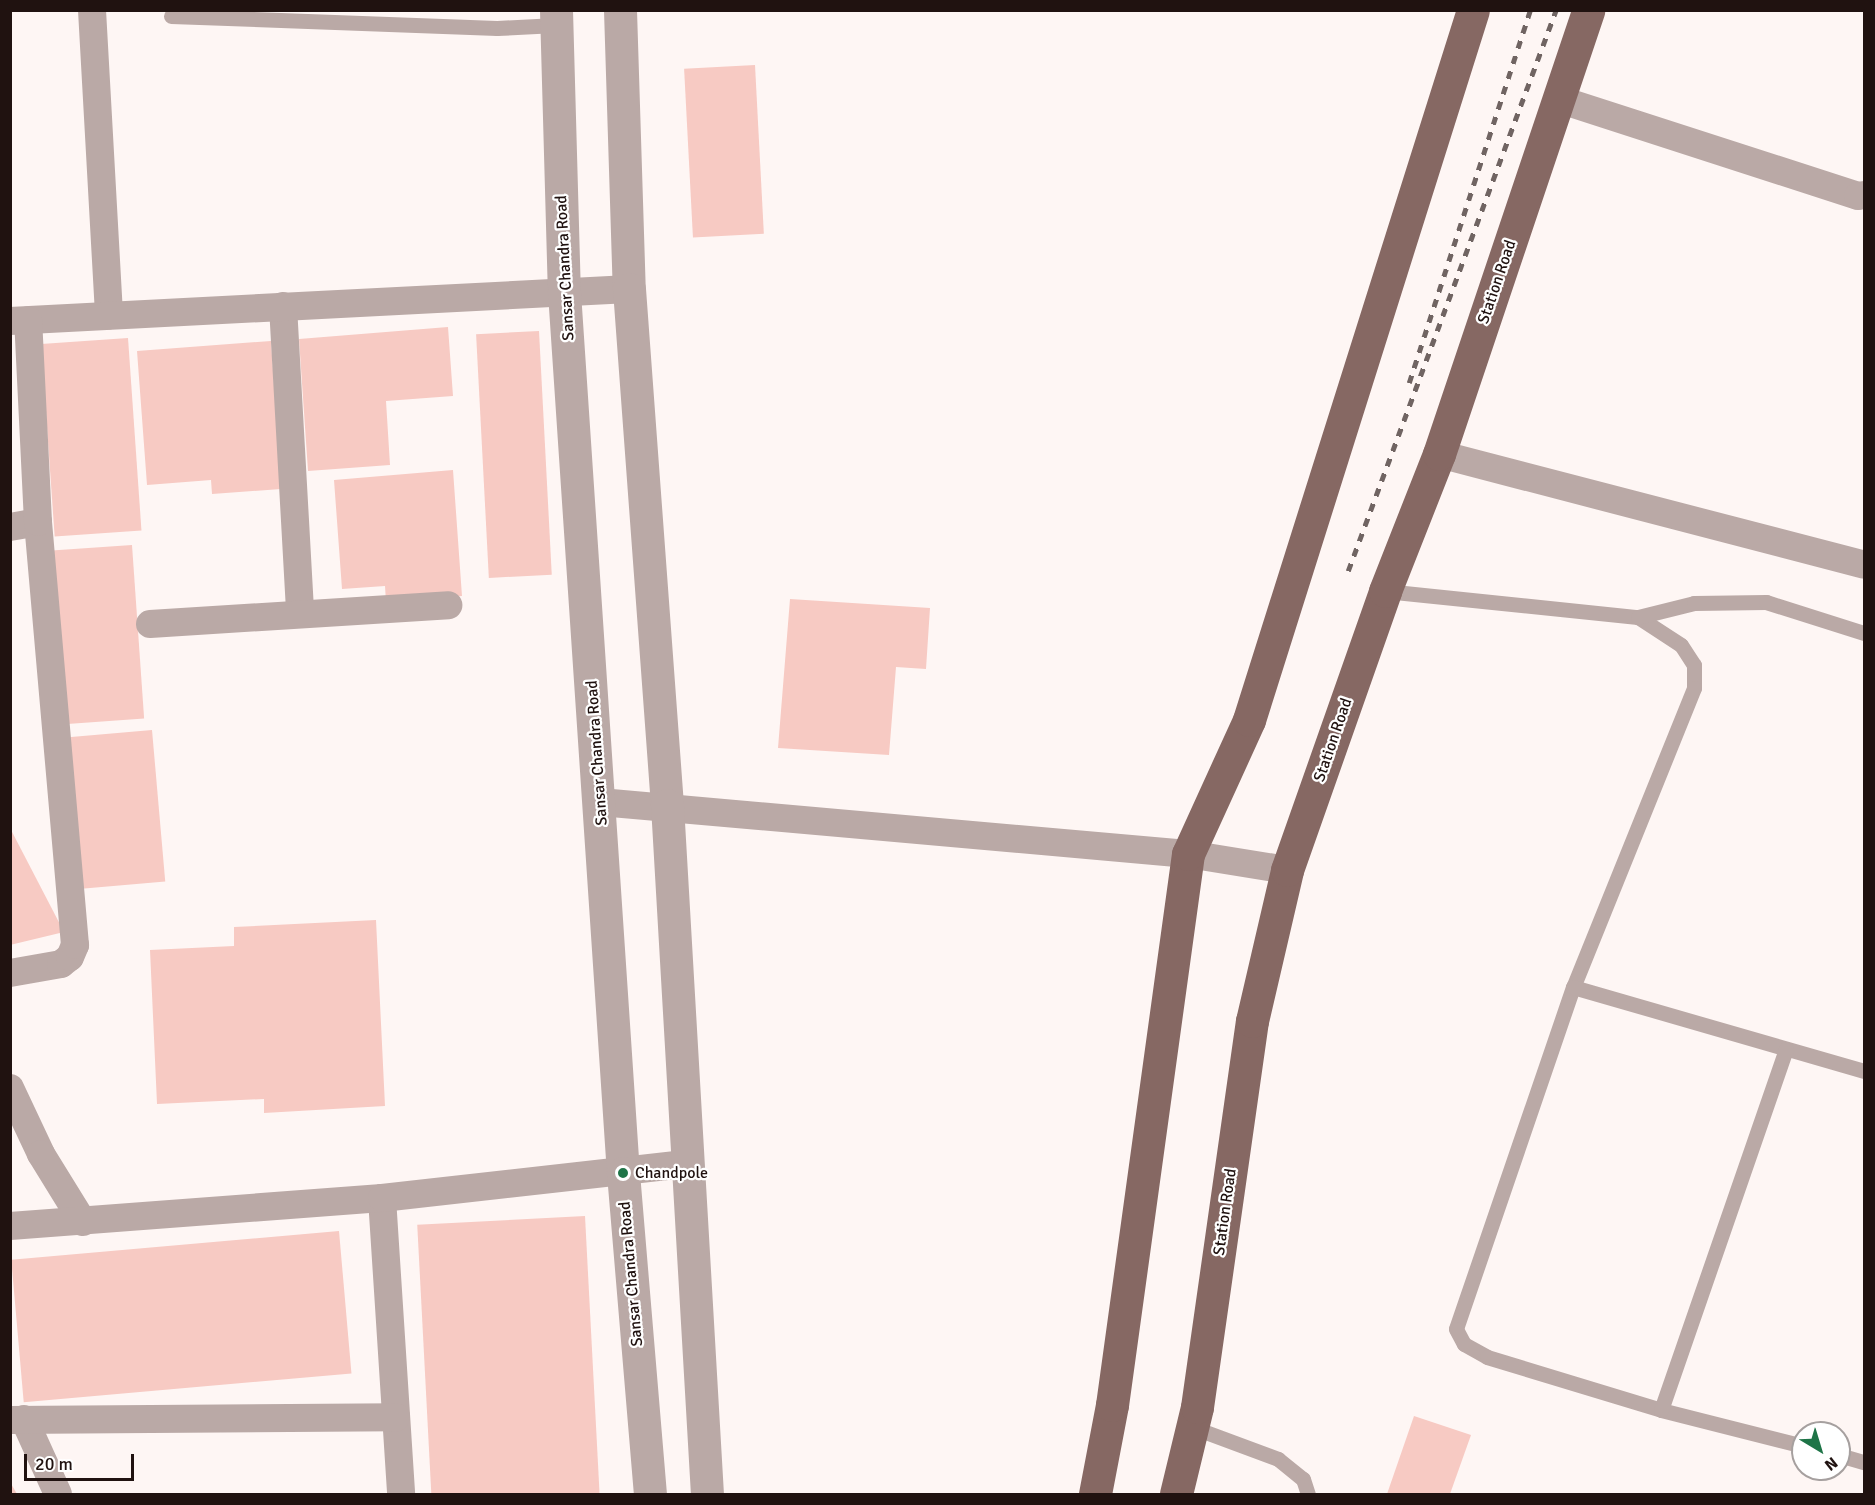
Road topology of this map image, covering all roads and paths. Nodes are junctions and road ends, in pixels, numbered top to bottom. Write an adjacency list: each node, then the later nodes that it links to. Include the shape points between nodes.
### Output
1 (92, 10): 12 (street)
2 (620, 10): 9 (street)
3 (1473, 10): 26 (main road, via 1249,720)
4 (1588, 10): 7 (main road, Station Road)
5 (171, 16): 6 (lane, via 497,28)
6 (556, 18): 10 (street, Sansar Chandra Road)
7 (1558, 99): 8 (street); 14 (main road, Station Road)
8 (1864, 195)
9 (629, 289): 10 (street); 25 (street)
10 (564, 292): 11 (street); 24 (street, Sansar Chandra Road)
11 (283, 306): 12 (street); 20 (street)
12 (109, 316): 13 (street)
13 (19, 320): 15 (street)
14 (1439, 454): 17 (street); 18 (main road, Station Road)
15 (38, 522): 16 (street); 28 (street, via 75,945 70,957 60,964)
16 (10, 527)
17 (1864, 566)
18 (1385, 591): 21 (lane); 27 (main road, Station Road)
19 (448, 605): 20 (street)
20 (300, 613): 22 (street)
21 (1638, 617): 23 (lane, via 1694,603 1766,602); 29 (lane, via 1681,645 1694,665 1694,688)
22 (150, 624)
23 (1864, 633)
24 (600, 802): 25 (street); 34 (street, Sansar Chandra Road)
25 (667, 805): 26 (street); 33 (street)
26 (1188, 854): 27 (street); 47 (main road, via 1112,1405)
27 (1287, 870): 41 (main road, Station Road, via 1252,1021)
28 (10, 973)
29 (1573, 987): 30 (lane); 38 (lane, via 1456,1329 1464,1344 1487,1357)
30 (1786, 1049): 31 (lane); 38 (lane)
31 (1864, 1071)
32 (10, 1088): 36 (street, via 41,1154)
33 (687, 1164): 34 (street); 46 (street)
34 (623, 1173): 35 (street); 45 (street, Sansar Chandra Road)
35 (382, 1198): 36 (street); 39 (street)
36 (83, 1222): 37 (street)
37 (10, 1226)
38 (1661, 1410): 42 (lane)
39 (396, 1417): 40 (street); 44 (street)
40 (17, 1419): 43 (street)
41 (1192, 1427): 48 (main road, Station Road); 49 (lane, via 1278,1459 1303,1479)
42 (1791, 1443)
43 (58, 1494)
44 (401, 1494)
45 (650, 1494)
46 (706, 1494)
47 (1095, 1494)
48 (1176, 1494)
49 (1308, 1494)

